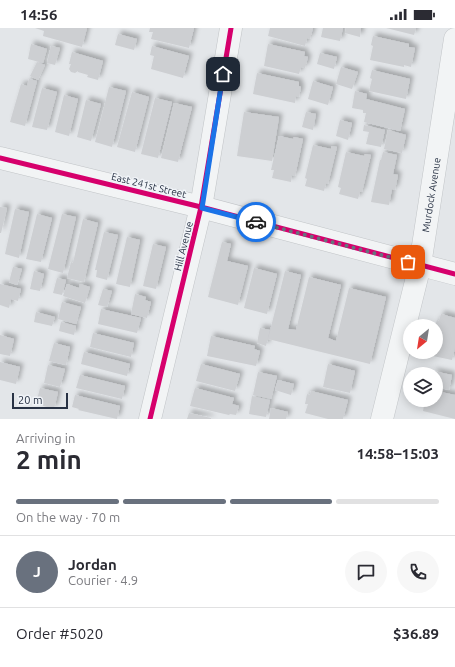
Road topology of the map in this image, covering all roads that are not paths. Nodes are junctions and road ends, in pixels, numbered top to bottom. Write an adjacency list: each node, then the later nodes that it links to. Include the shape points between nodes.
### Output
1 (231, 28): 4 (street, Hill Avenue)
2 (455, 39): 5 (street, Murdock Avenue)
3 (0, 158): 4 (street, East 241st Street)
4 (202, 208): 5 (street, East 241st Street); 7 (street, Hill Avenue)
5 (420, 265): 6 (street, East 241st Street); 8 (street, Murdock Avenue)
6 (455, 274)
7 (150, 419)
8 (382, 419)

